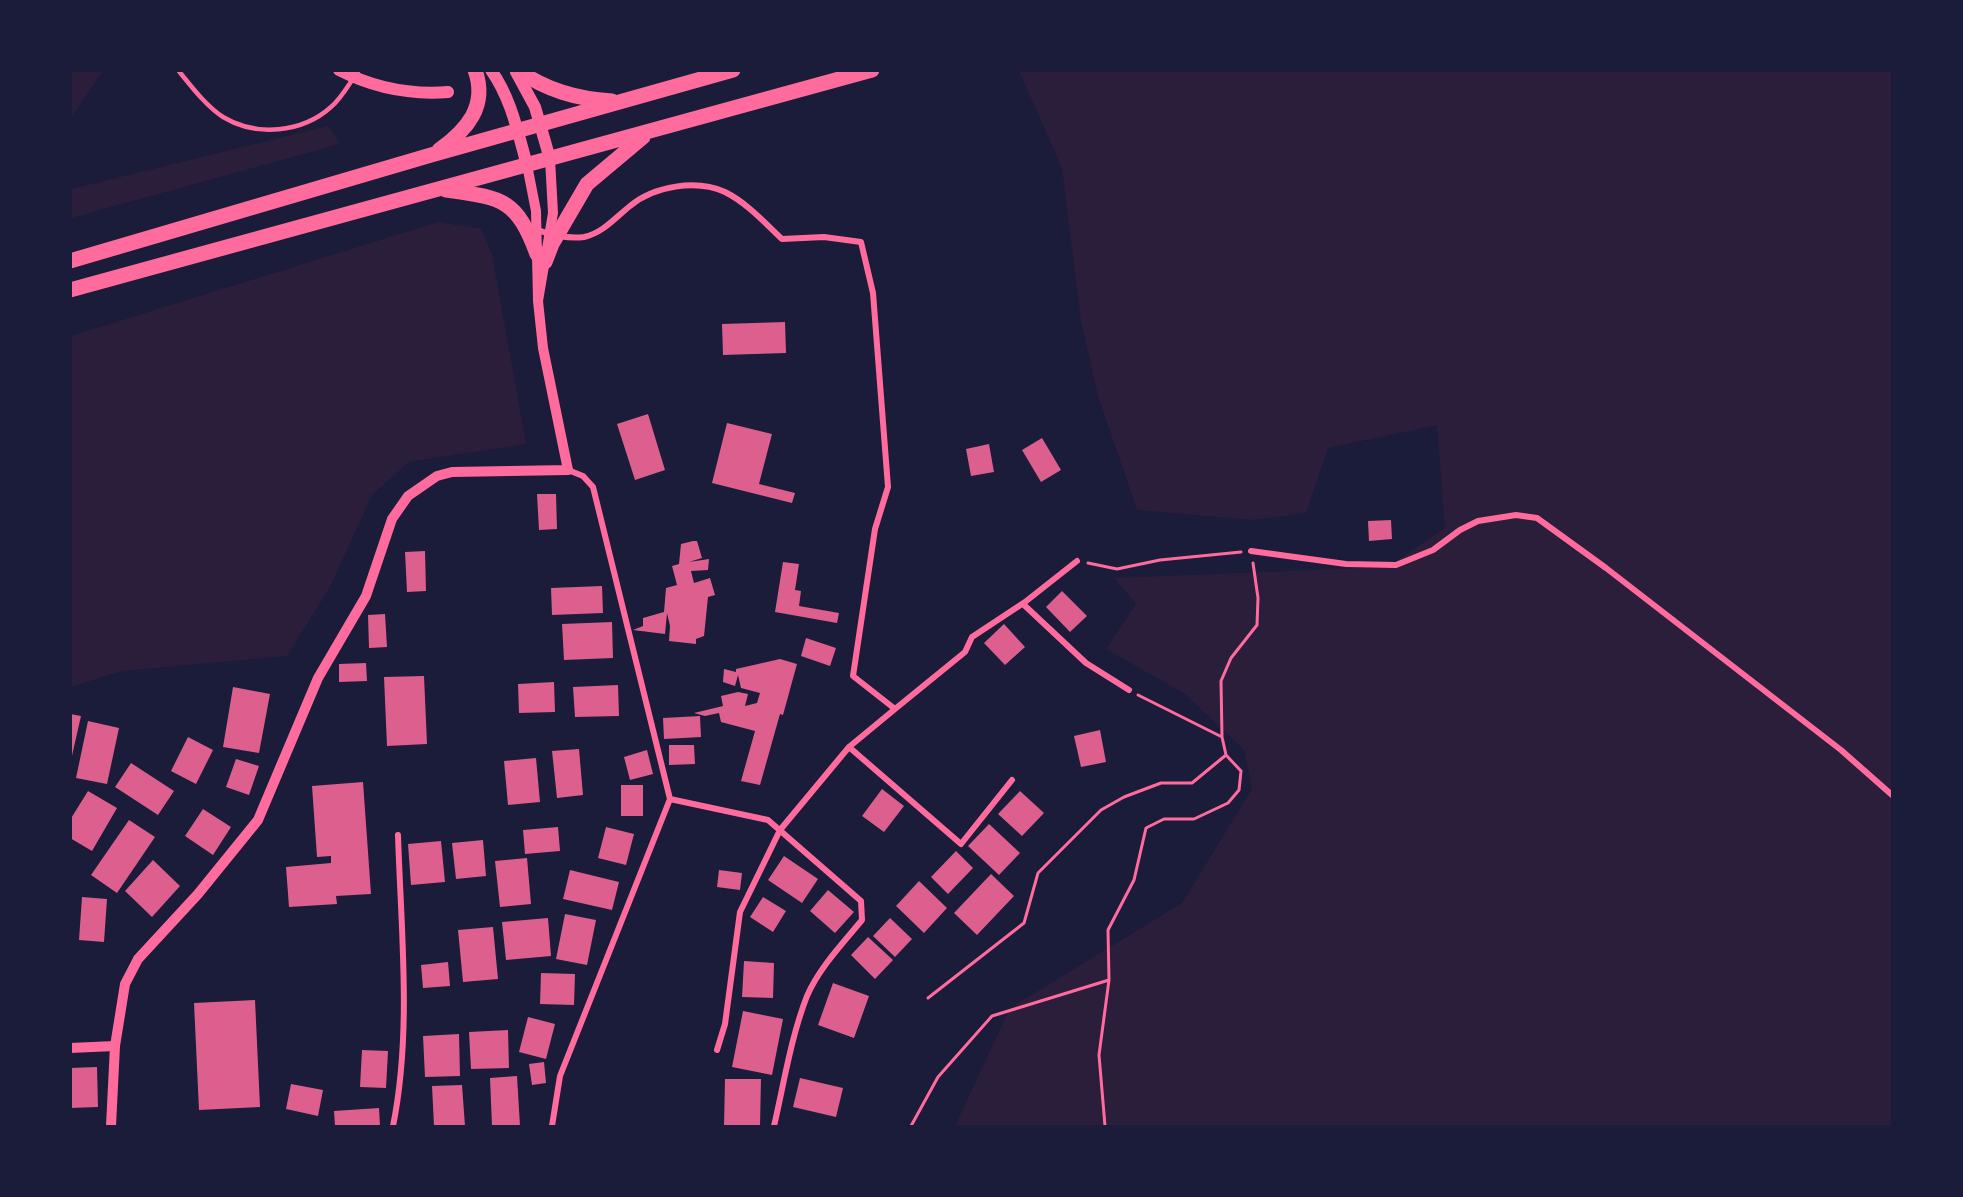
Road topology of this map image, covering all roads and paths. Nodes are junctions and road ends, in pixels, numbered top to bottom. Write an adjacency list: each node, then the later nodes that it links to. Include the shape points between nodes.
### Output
1 (178, 70): 3 (lane, via 222,116 264,130 291,128 315,120 333,106)
2 (339, 70): 9 (main road, via 388,89 424,94)
3 (359, 70)
4 (475, 70): 14 (highway, via 480,88 476,112 460,133)
5 (491, 70): 12 (main road, via 502,85)
6 (516, 70): 10 (highway, via 565,95); 11 (main road)
7 (733, 70): 10 (highway)
8 (872, 70): 13 (highway)
9 (448, 92)
10 (624, 102): 11 (highway)
11 (540, 125): 12 (highway); 15 (main road)
12 (517, 131): 14 (highway); 16 (main road)
13 (652, 131): 15 (highway); 19 (highway, via 587,184)
14 (432, 155): 21 (highway)
15 (550, 159): 16 (highway); 19 (street)
16 (527, 165): 17 (highway); 18 (street)
17 (440, 189): 18 (highway, via 488,196 508,206); 22 (highway)
18 (531, 227): 19 (street); 20 (highway)
19 (554, 235): 20 (highway); 28 (street, via 585,237 598,232 644,196 667,188 695,186 724,192 749,208 782,239 824,237 861,242 873,293 888,487 875,530 853,676)
20 (541, 258): 23 (street, via 538,301 543,348)
21 (70, 261)
22 (70, 290)
23 (568, 470): 34 (street, via 583,476 596,495); 39 (street, via 452,472 437,476 408,496 392,519 366,596 318,678 258,820 138,959 125,984)
24 (1251, 551): 25 (path, via 1160,560 1117,569); 29 (path, via 1258,598 1257,625 1231,658 1221,681); 33 (street, via 1346,564 1396,565 1433,550 1478,520 1516,514 1536,518 1832,742)
25 (1077, 561): 26 (street)
26 (1023, 604): 27 (street, via 1086,663); 28 (street, via 972,637 964,652)
27 (1129, 690): 29 (path)
28 (895, 709): 30 (street)
29 (1222, 737): 31 (path)
30 (849, 747): 32 (street, via 962,844); 35 (street)
31 (1226, 755): 37 (path, via 1241,771 1239,790 1228,803 1194,819 1164,819 1146,828 1134,880 1108,930); 38 (path, via 1192,783 1161,783 1101,810 1038,873 1024,923)
32 (1012, 780)
33 (1893, 795)
34 (670, 799): 35 (street, via 768,820); 44 (street, via 560,1076)
35 (780, 830): 41 (street, via 740,912 725,1023); 45 (street, via 861,901 862,920 808,994 791,1047)
36 (398, 835): 43 (street, via 403,1027)
37 (1108, 980): 46 (path, via 992,1016 938,1077); 47 (path, via 1099,1055)
38 (928, 998)
39 (115, 1046): 40 (street); 42 (street)
40 (70, 1048)
41 (717, 1050)
42 (111, 1126)
43 (393, 1126)
44 (552, 1126)
45 (774, 1126)
46 (911, 1126)
47 (1104, 1126)

